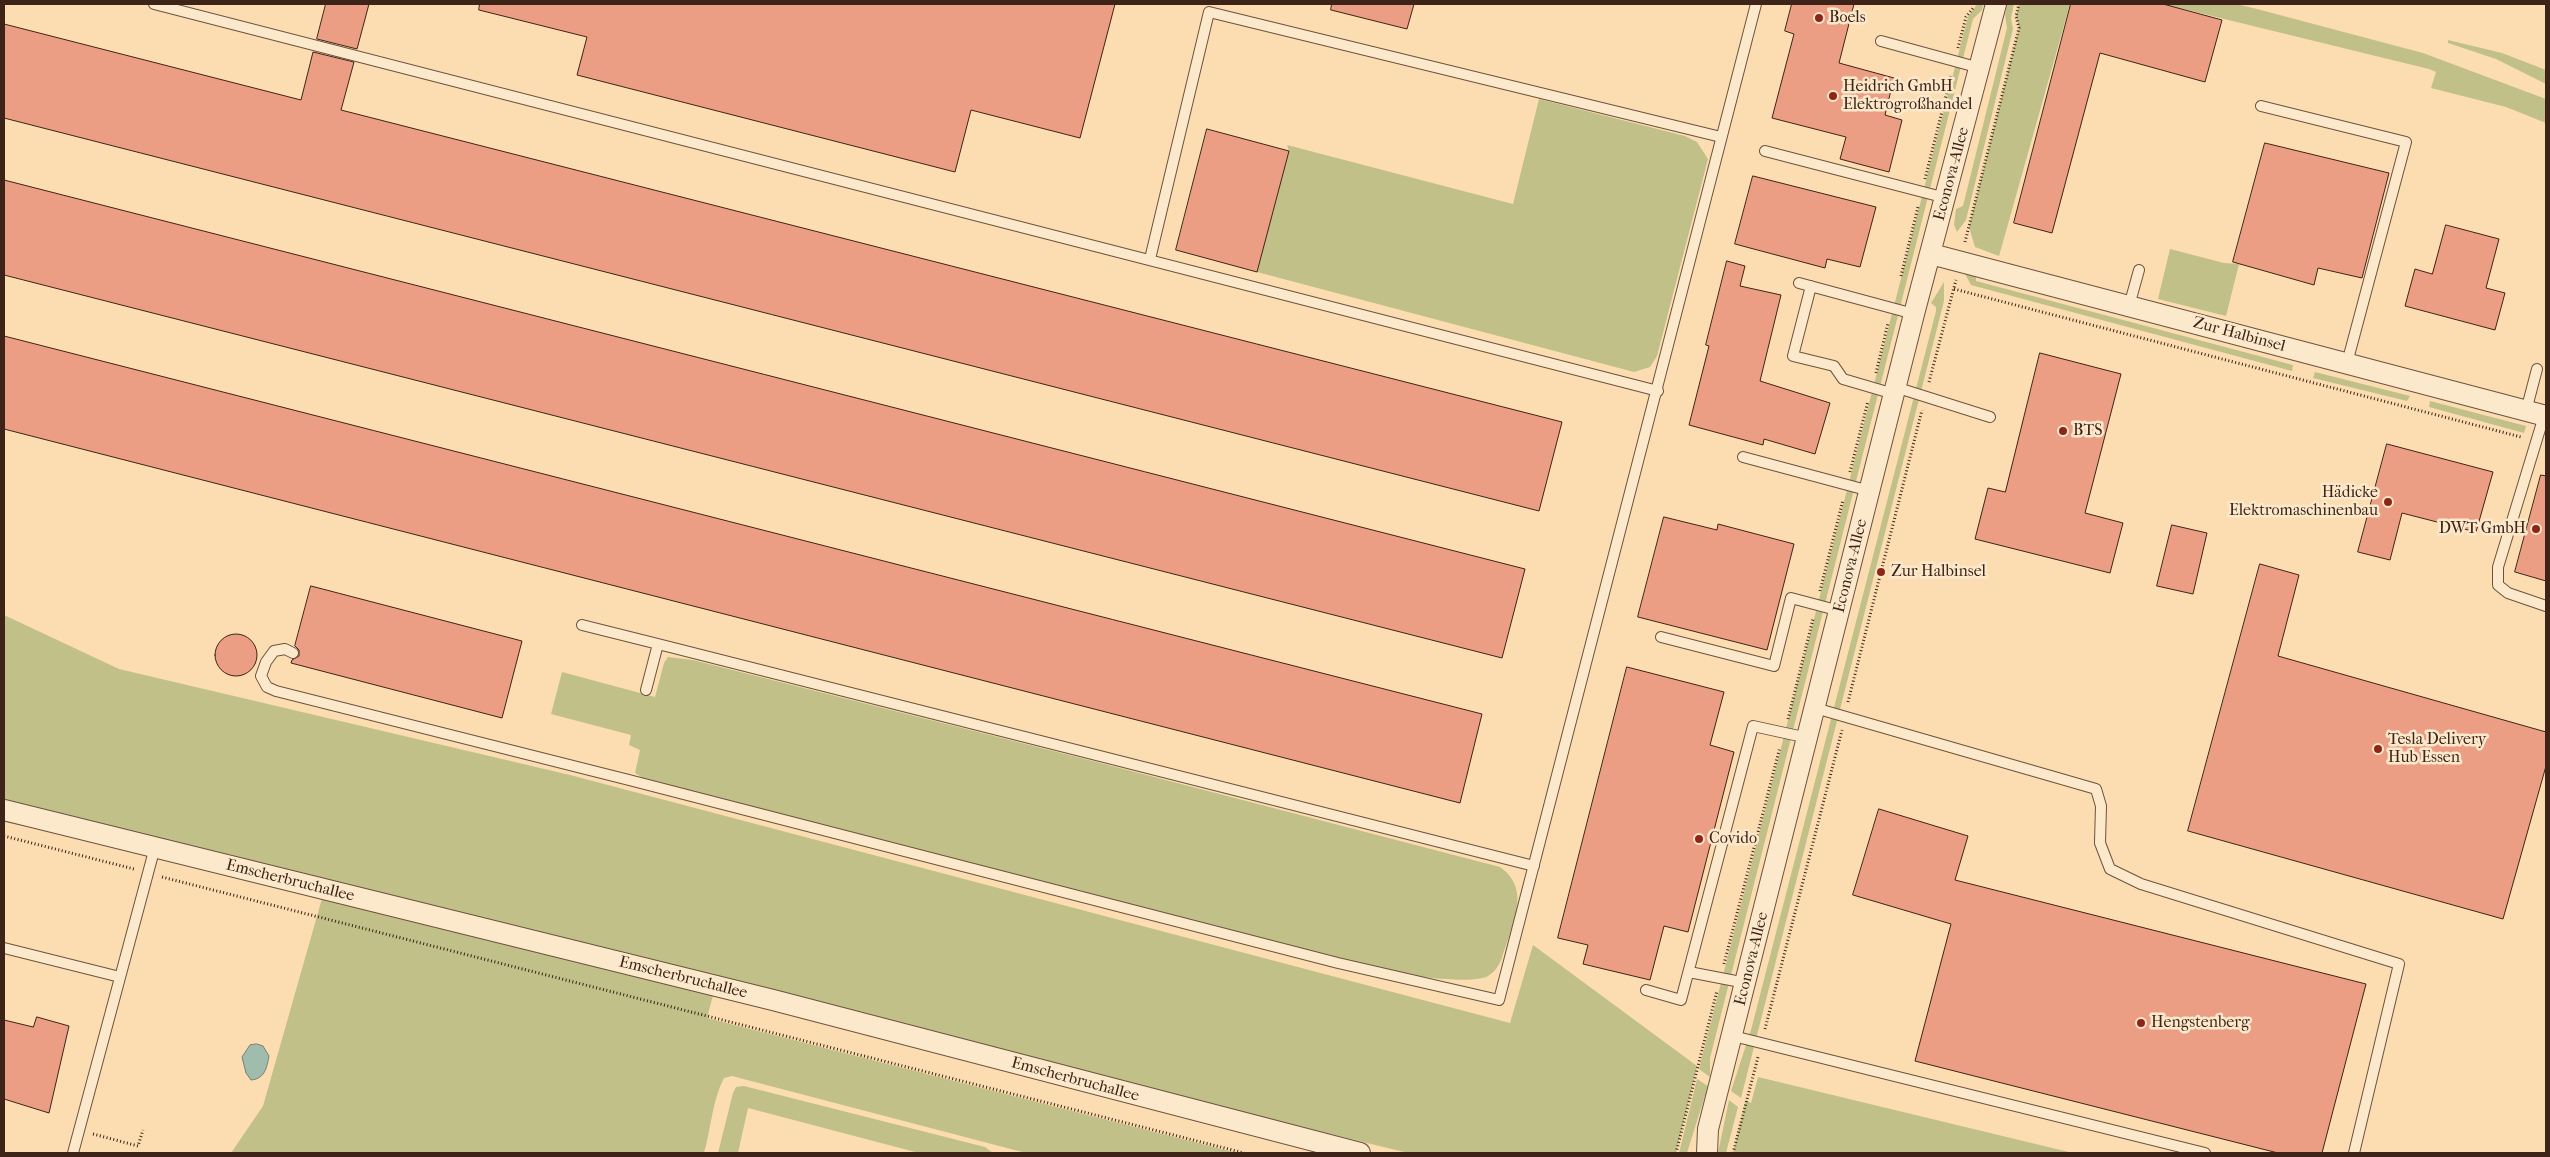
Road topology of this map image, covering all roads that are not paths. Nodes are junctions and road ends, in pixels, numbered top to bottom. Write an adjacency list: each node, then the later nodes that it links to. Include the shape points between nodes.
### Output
1 (154, 4): 11 (lane)
2 (1756, 4): 7 (lane)
3 (1996, 4): 5 (street, Econova-Allee)
4 (1881, 41): 5 (lane)
5 (1980, 68): 9 (street, Econova-Allee)
6 (2261, 106): 17 (lane, via 2406,142)
7 (1721, 137): 11 (lane, via 1209,12); 20 (lane)
8 (1765, 151): 9 (lane)
9 (1946, 198): 10 (street, Econova-Allee)
10 (1931, 254): 15 (street, Zur Halbinsel); 16 (street, Econova-Allee)
11 (1150, 259): 20 (lane)
12 (2139, 270): 15 (lane)
13 (1799, 283): 14 (lane)
14 (1811, 286): 16 (lane); 19 (lane, via 1793,356 1834,366 1843,379 1872,388)
15 (2129, 306): 17 (street, Zur Halbinsel)
16 (1914, 314): 19 (street, Econova-Allee)
17 (2347, 363): 21 (street, Zur Halbinsel)
18 (2536, 369): 21 (lane)
19 (1894, 390): 22 (lane, via 1925,396); 24 (street, Econova-Allee)
20 (1658, 391): 36 (lane)
21 (2539, 414): 25 (lane, via 2537,441 2498,567 2498,585 2508,593)
22 (1990, 417)
23 (1743, 457): 24 (lane)
24 (1870, 491): 26 (street, Econova-Allee)
25 (2546, 606)
26 (1840, 611): 28 (lane, via 1791,598 1774,666); 32 (street, Econova-Allee)
27 (582, 625): 29 (lane)
28 (1662, 637)
29 (658, 644): 31 (lane); 36 (lane)
30 (294, 653): 36 (lane, via 284,649 274,651 261,676 267,687 1338,963 1499,1000)
31 (646, 690)
32 (1815, 708): 33 (street, Econova-Allee); 49 (lane, via 2096,789 2101,806 2100,843 2110,869 2141,884 2399,964)
33 (1808, 738): 38 (lane, via 1753,726); 40 (street, Econova-Allee)
34 (4, 810): 35 (street, Emscherbruchallee)
35 (155, 847): 39 (lane); 45 (street, Emscherbruchallee, via 773,1000)
36 (1534, 866)
37 (4, 948): 39 (lane)
38 (1689, 972): 40 (lane); 41 (lane, via 1682,1000)
39 (120, 976): 44 (lane)
40 (1746, 983): 42 (street, Econova-Allee)
41 (1646, 990)
42 (1733, 1036): 43 (street, Econova-Allee); 48 (lane)
43 (1708, 1129): 46 (street, Econova-Allee); 47 (street, Econova-Allee)
44 (73, 1153)
45 (1360, 1153)
46 (1697, 1153)
47 (1707, 1153)
48 (2205, 1153)
49 (2354, 1153)

